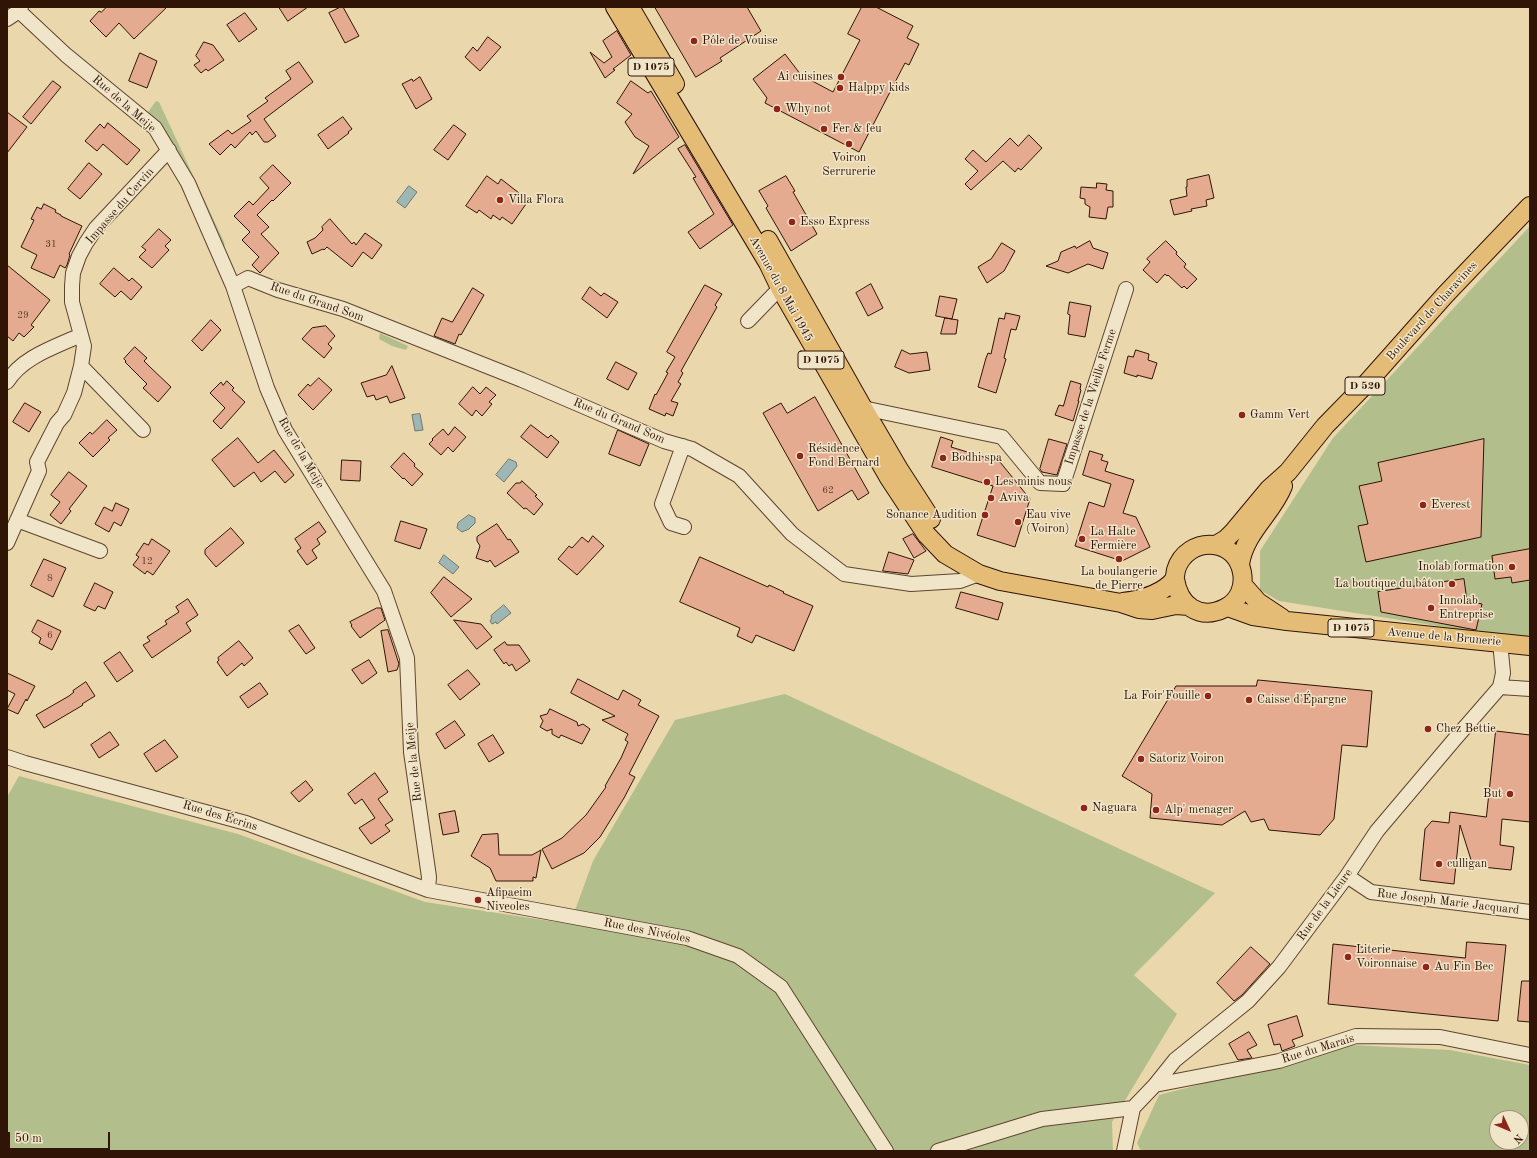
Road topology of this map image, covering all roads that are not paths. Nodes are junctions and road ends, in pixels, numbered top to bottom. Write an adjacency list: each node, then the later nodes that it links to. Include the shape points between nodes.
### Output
1 (615, 7): 7 (main road, Avenue du 8 Mai 1945 / D 1075, via 768,263)
2 (630, 7): 7 (main road, Avenue du 8 Mai 1945 / D 1075)
3 (20, 9): 4 (street); 5 (street, Rue de la Meije, via 66,55 155,128)
4 (7, 19)
5 (169, 150): 8 (street, Rue de la Meije, via 188,183); 11 (street, Impasse du Cervin, via 96,228 86,243 73,273 72,286 72,302)
6 (1530, 206): 17 (main road, Boulevard de Charavines / D 520, via 1325,426)
7 (786, 285): 10 (street); 14 (main road, Avenue du 8 Mai 1945 / D 1075)
8 (233, 286): 16 (street, Rue du Grand Som, via 248,278 278,290 343,309 522,380 664,441); 38 (street, Rue de la Meije, via 267,388 285,430 384,591 407,658 410,752 429,877)
9 (1126, 289): 14 (street, Impasse de la Vieille Ferme, via 1063,484 1040,484 1002,437)
10 (748, 321)
11 (81, 335): 12 (street, Impasse du Cervin, via 84,346); 13 (street, via 38,354 13,372)
12 (81, 366): 15 (street); 18 (street, Impasse du Cervin, via 74,393 37,462 39,471)
13 (7, 382)
14 (857, 411): 24 (main road, Avenue du 8 Mai 1945 / D 1075, via 889,478 926,534 945,554); 26 (main road, Avenue du 8 Mai 1945 / D 1075, via 900,471 936,528 954,549)
15 (142, 430)
16 (683, 446): 19 (street, via 662,504 671,523); 24 (street, Rue du Grand Som, via 739,476 792,534 844,574 911,584 960,581)
17 (1288, 472): 21 (main road, Boulevard de Charavines / D 520, via 1269,489 1234,531); 23 (main road, Boulevard de Charavines / D 520, via 1279,495 1257,525 1242,554)
18 (17, 520): 20 (street, Impasse du Cervin); 22 (street)
19 (684, 527)
20 (7, 543)
21 (1216, 545): 23 (main road, via 1234,555); 25 (main road, via 1206,544 1188,552 1176,569)
22 (100, 551)
23 (1240, 564): 27 (main road)
24 (979, 574): 26 (main road, Avenue du 8 Mai 1945 / D 1075)
25 (1175, 579): 28 (main road, D 1075, via 1158,592); 29 (main road, via 1181,598)
26 (1000, 581): 28 (main road, Avenue du 8 Mai 1945 / D 1075)
27 (1243, 585): 30 (main road, via 1238,597); 31 (main road, Avenue de la Brunerie / D 1075, via 1258,602)
28 (1120, 603): 29 (main road, D 1075, via 1152,610 1176,605)
29 (1189, 606): 30 (main road, via 1210,613)
30 (1228, 607): 31 (main road, Avenue de la Brunerie / D 1075, via 1253,616)
31 (1287, 621): 32 (main road, Avenue de la Brunerie / D 1075)
32 (1500, 642): 33 (main road, Avenue de la Brunerie / D 1075); 34 (street, via 1503,673)
33 (1530, 646)
34 (1500, 687): 35 (street); 37 (street, Rue de la Lieure, via 1377,832)
35 (1530, 689)
36 (7, 757): 38 (street, Rue des Écrins, via 246,823)
37 (1347, 876): 39 (street, Rue Joseph Marie Jacquard, via 1371,892); 41 (street, Rue de la Lieure, via 1279,967 1248,1001 1175,1060)
38 (428, 890): 43 (street, Rue des Nivéoles, via 687,938 738,956 781,987)
39 (1530, 912)
40 (1530, 1055): 41 (street, Rue du Marais, via 1440,1037 1356,1036 1279,1061)
41 (1155, 1085): 42 (street, Rue de la Lieure)
42 (1134, 1108): 44 (street, via 1042,1119); 45 (street, Rue de la Lieure)
43 (886, 1151)
44 (938, 1151)
45 (1124, 1151)

